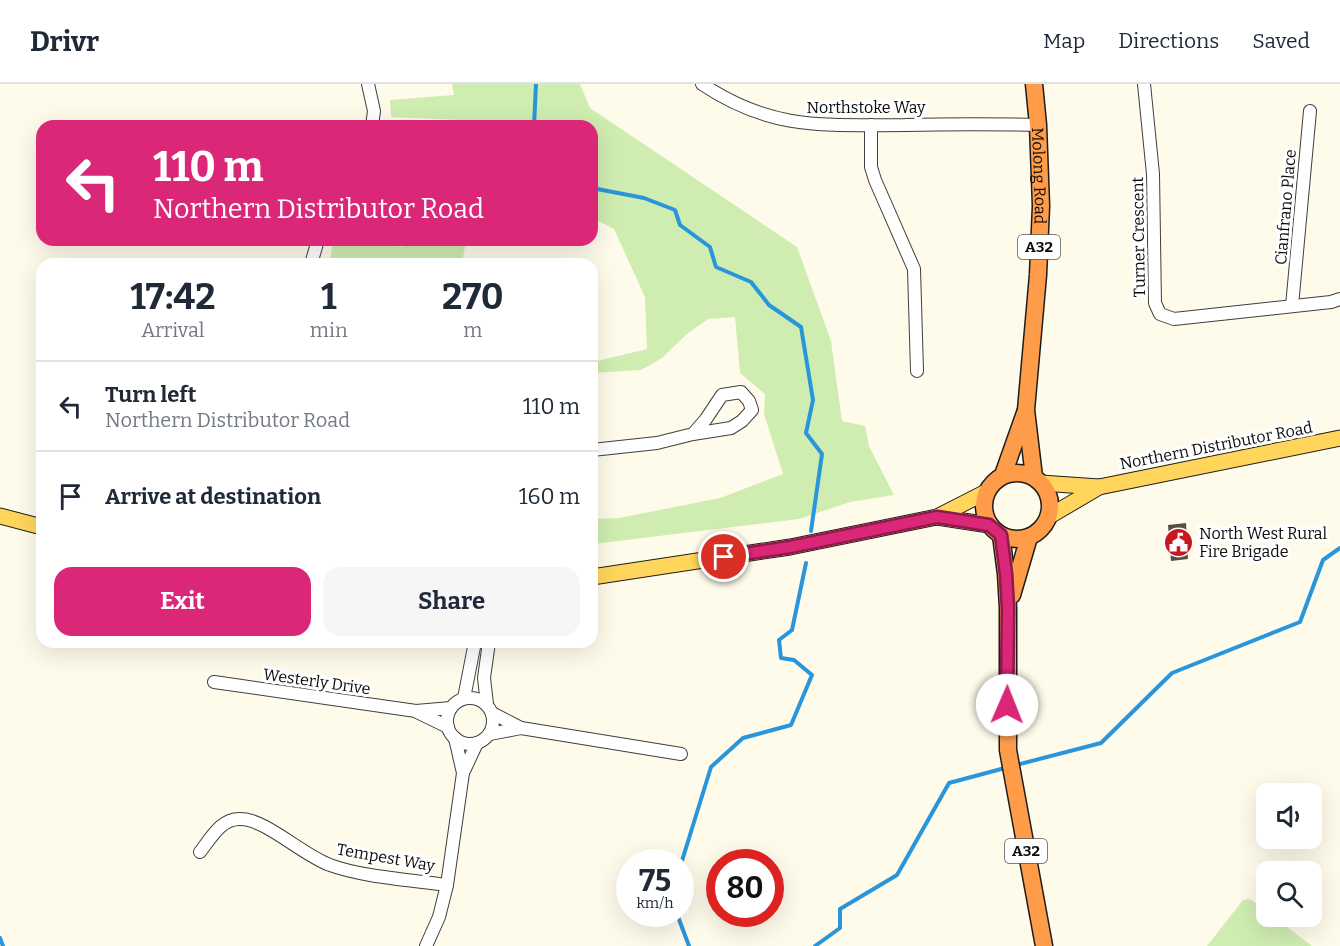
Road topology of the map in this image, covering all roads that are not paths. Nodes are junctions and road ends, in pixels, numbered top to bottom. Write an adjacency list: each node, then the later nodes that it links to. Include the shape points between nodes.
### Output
1 (368, 84): 6 (street)
2 (702, 84): 8 (street, Northstoke Way, via 753,112 789,122)
3 (1034, 84): 7 (highway, Molong Road / A32)
4 (1144, 84): 10 (street, Turner Crescent, via 1153,174 1155,303 1160,314 1174,319)
5 (1310, 111): 10 (street, Cianfrano Place)
6 (373, 120)
7 (1038, 124): 8 (street, Northstoke Way); 12 (highway, Molong Road / A32, via 1041,206)
8 (871, 125): 11 (street, via 874,180 914,269)
9 (1340, 299): 10 (street, Turner Crescent)
10 (1292, 306)
11 (917, 371)
12 (1026, 410): 16 (highway, Molong Road / A32); 17 (highway, Molong Road / A32)
13 (693, 434): 13 (street, via 722,395 741,392 749,401 752,410 731,428); 15 (street, via 657,443)
14 (1340, 438): 18 (main road, Northern Distributor Road)
15 (598, 449)
16 (1003, 475): 17 (highway, via 1017,472); 19 (highway, A32)
17 (1038, 480): 18 (main road, Northern Distributor Road); 22 (highway, A32, via 1048,494)
18 (1099, 487): 22 (main road, Northern Distributor Road)
19 (986, 492): 21 (main road); 24 (highway, A32, via 983,509)
20 (0, 516): 23 (main road)
21 (937, 517): 24 (main road); 26 (main road, via 790,547)
22 (1048, 517): 25 (highway, A32, via 1042,528)
23 (36, 525)
24 (995, 530): 25 (highway, via 1014,539); 27 (highway, A32, via 1006,574)
25 (1029, 537): 27 (highway, A32)
26 (598, 576)
27 (1008, 608): 45 (highway, A32, via 1008,750)
28 (474, 648): 31 (street)
29 (488, 648): 33 (street, via 484,678)
30 (214, 682): 34 (street, Westerly Drive)
31 (464, 698): 32 (street); 33 (street, via 480,699)
32 (451, 708): 34 (street, Westerly Drive); 35 (street)
33 (490, 709): 36 (street); 37 (street)
34 (416, 711): 35 (street, Westerly Drive)
35 (448, 727): 38 (street)
36 (521, 728): 37 (street); 40 (street)
37 (490, 734): 39 (street)
38 (455, 738): 39 (street); 41 (street)
39 (477, 743): 41 (street)
40 (681, 754)
41 (463, 773): 43 (street)
42 (200, 852): 43 (street, Tempest Way, via 217,828 241,819 259,824 330,866)
43 (447, 885): 44 (street, via 440,917)
44 (426, 946)
45 (1044, 946)

